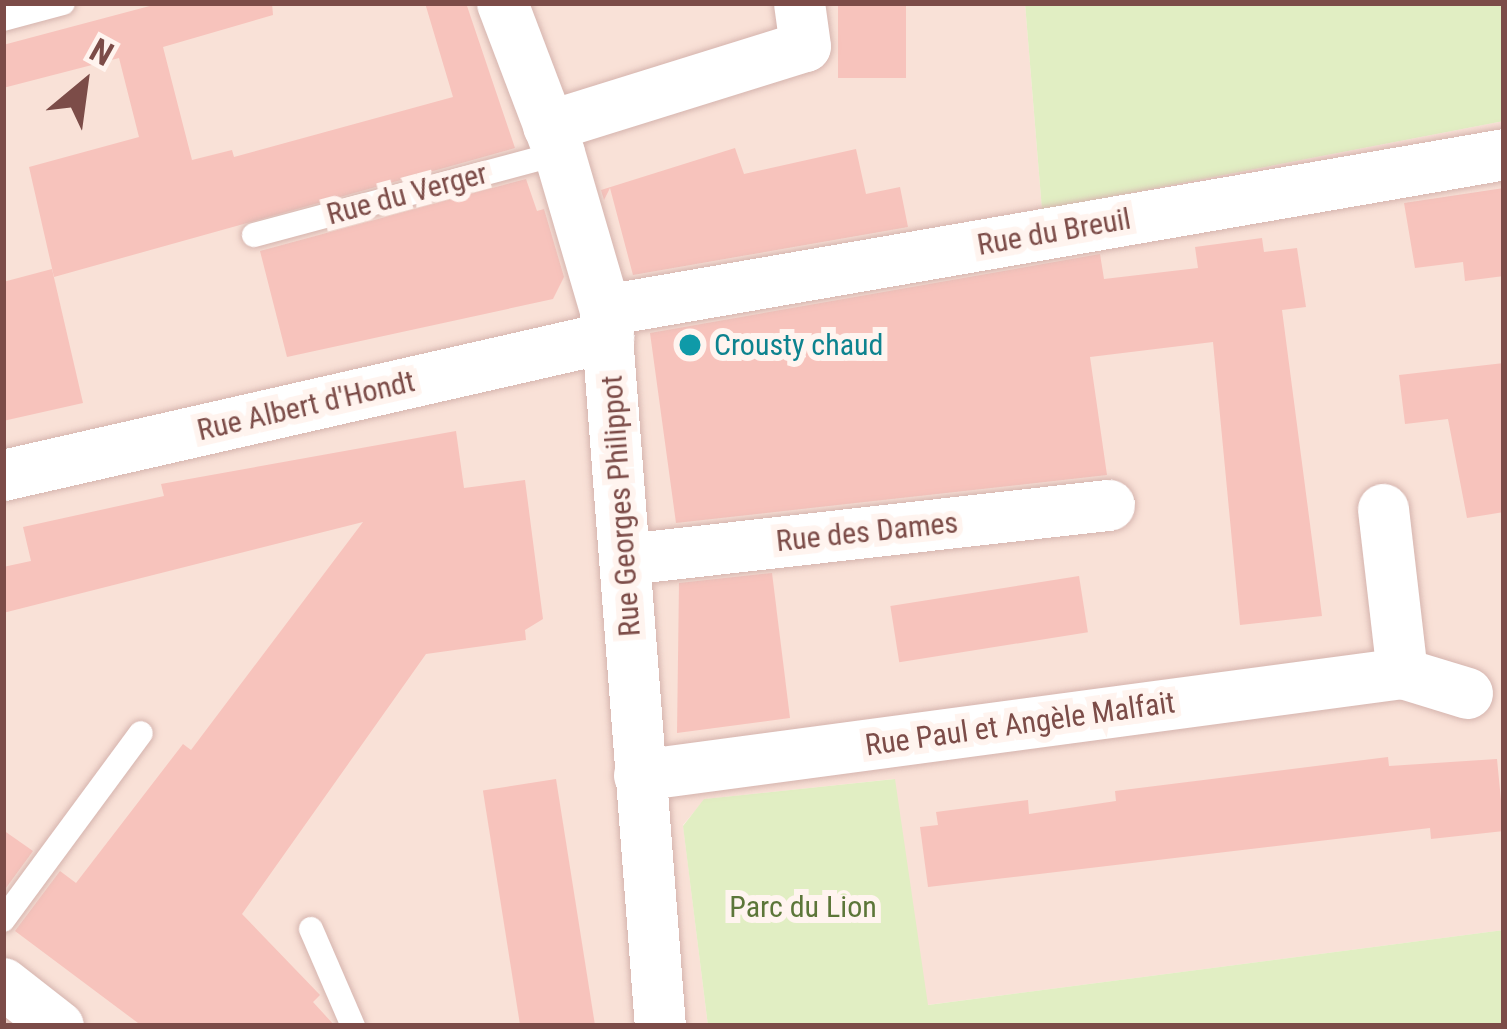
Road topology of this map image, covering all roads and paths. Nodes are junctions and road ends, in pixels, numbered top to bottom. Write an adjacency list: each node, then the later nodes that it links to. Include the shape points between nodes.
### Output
1 (63, 3): 4 (lane)
2 (502, 3): 5 (street, Rue Georges Philippot)
3 (799, 3): 5 (street, via 805,46)
4 (3, 19)
5 (554, 139): 7 (lane, Rue du Verger); 8 (street, Rue Georges Philippot)
6 (1504, 154): 8 (street, Rue du Breuil)
7 (254, 235)
8 (607, 324): 9 (street, Rue Albert d'Hondt); 12 (street, Rue Georges Philippot)
9 (3, 475)
10 (1109, 505): 12 (street, Rue des Dames)
11 (1383, 509): 13 (street)
12 (626, 559): 16 (street, Rue Georges Philippot)
13 (1402, 673): 14 (street, Rue Paul et Angèle Malfait); 16 (street, Rue Paul et Angèle Malfait)
14 (1467, 693)
15 (141, 733): 17 (lane)
16 (639, 775): 22 (street, Rue Georges Philippot)
17 (3, 920)
18 (310, 929): 21 (lane)
19 (3, 983): 20 (street)
20 (58, 1026)
21 (353, 1026)
22 (659, 1026)

